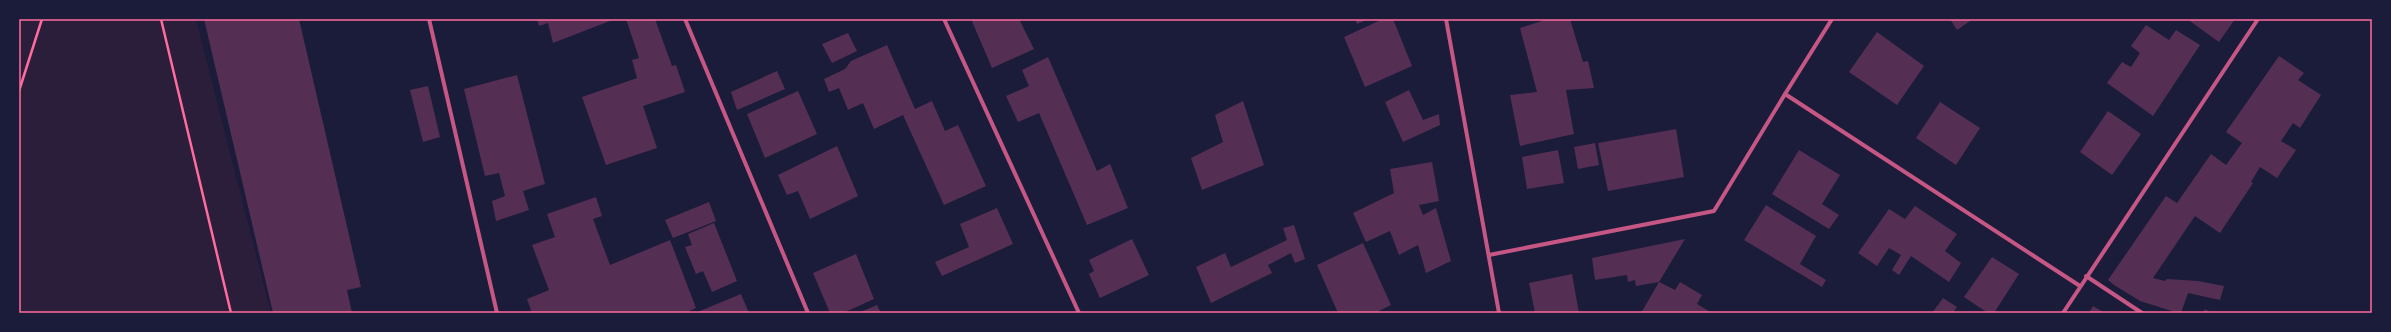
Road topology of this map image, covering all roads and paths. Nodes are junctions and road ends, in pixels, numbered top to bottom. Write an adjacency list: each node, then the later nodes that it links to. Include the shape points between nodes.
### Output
1 (42, 19): 9 (path)
2 (161, 19): 14 (path)
3 (429, 19): 15 (street)
4 (685, 19): 16 (street)
5 (944, 19): 17 (street)
6 (1446, 19): 11 (street)
7 (1832, 19): 10 (street)
8 (2258, 19): 12 (street)
9 (19, 91)
10 (1785, 94): 11 (street, via 1714,211); 13 (street)
11 (1489, 255): 18 (street)
12 (2086, 276): 13 (street); 20 (street)
13 (2080, 286): 19 (street)
14 (231, 313)
15 (498, 313)
16 (808, 313)
17 (1079, 313)
18 (1499, 313)
19 (2064, 313)
20 (2142, 313)

